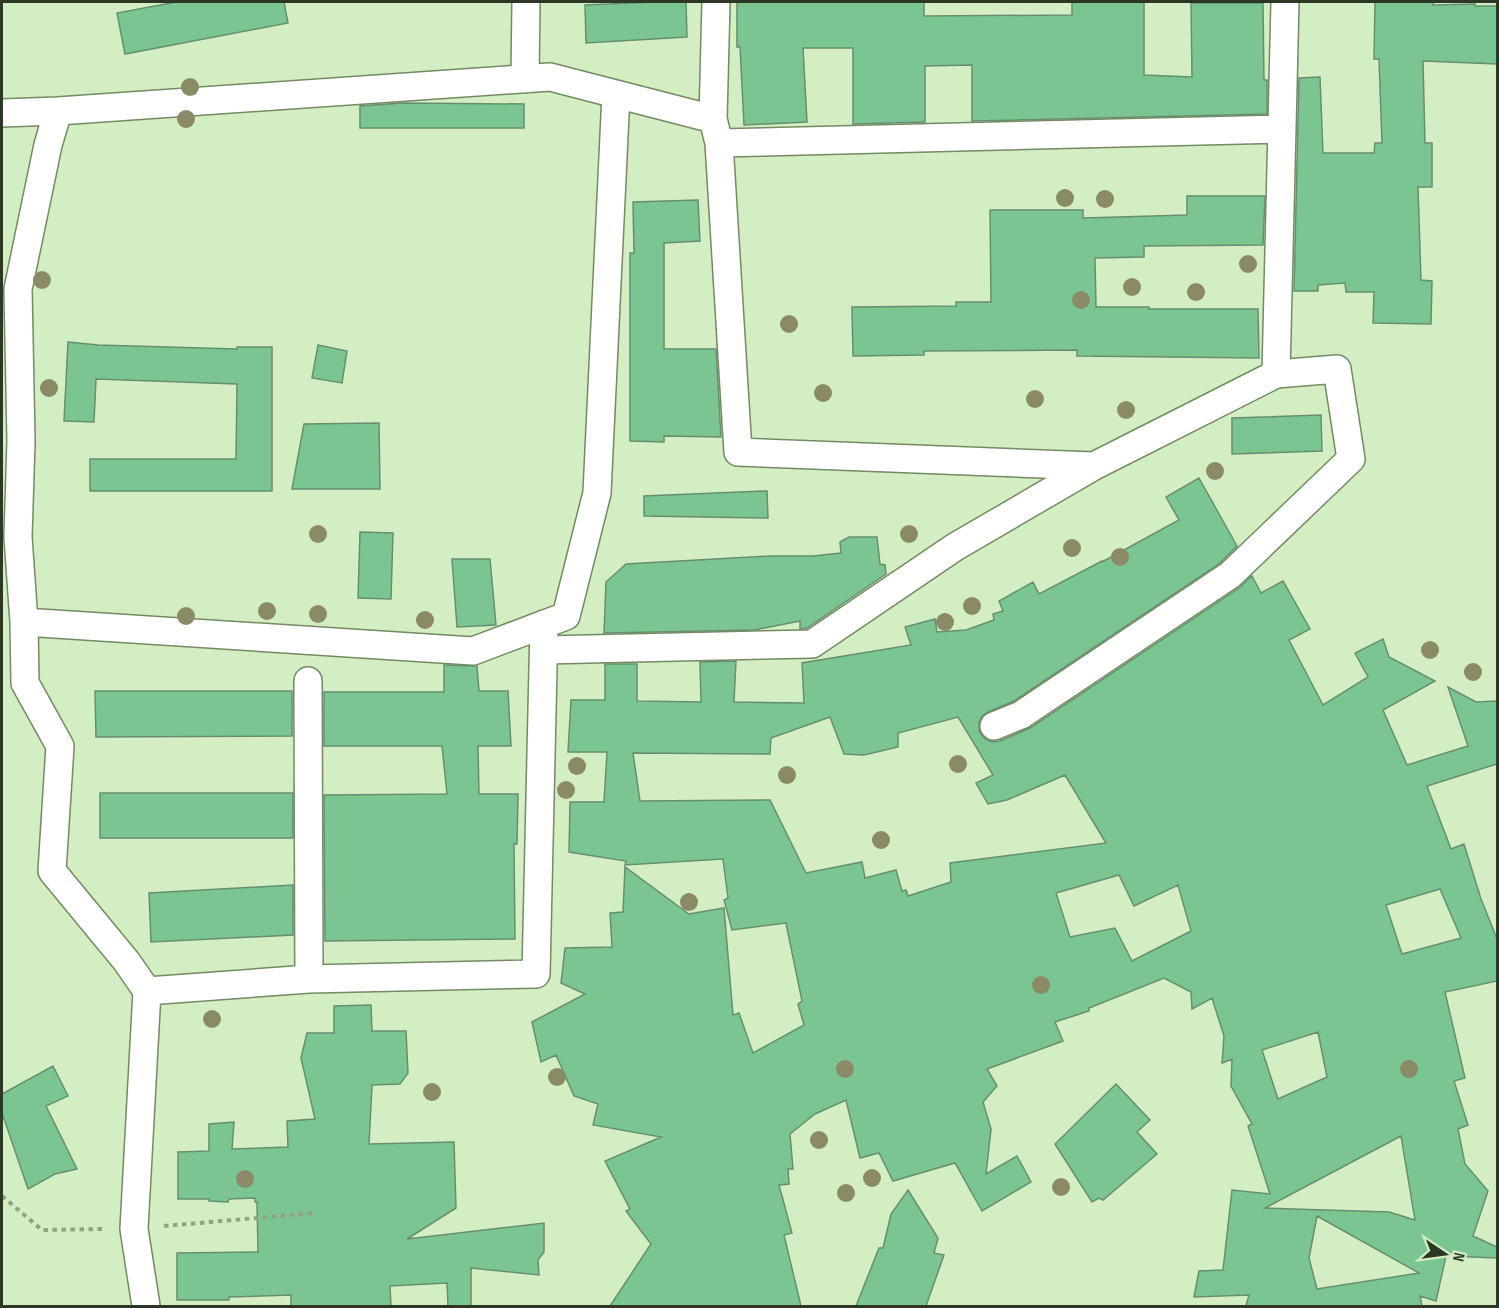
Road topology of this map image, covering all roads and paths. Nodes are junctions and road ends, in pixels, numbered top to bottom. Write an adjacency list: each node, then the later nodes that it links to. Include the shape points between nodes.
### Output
1 (526, 2): 4 (street)
2 (716, 2): 9 (street)
3 (1285, 2): 8 (street)
4 (525, 79): 5 (street, via 550,77); 6 (street)
5 (616, 94): 9 (street); 14 (street, via 597,493 566,616)
6 (58, 111): 7 (street); 12 (street, via 18,289 21,441)
7 (2, 113)
8 (1282, 129): 9 (street); 10 (street)
9 (716, 131): 11 (street, via 738,452)
10 (1276, 374): 11 (street); 17 (street, via 1337,369 1351,459 1230,575 1021,715)
11 (1094, 465): 14 (street, via 955,547 812,644)
12 (10, 535): 13 (street)
13 (24, 622): 14 (street, via 473,651); 16 (street)
14 (544, 637): 18 (street, via 536,974)
15 (308, 681): 18 (street)
16 (13, 682): 19 (street, via 60,746 52,872)
17 (994, 726)
18 (309, 979): 19 (street)
19 (147, 991): 22 (street)
20 (2, 1196): 22 (path, via 42,1230)
21 (314, 1213): 22 (path)
22 (134, 1229): 23 (street)
23 (146, 1306)

